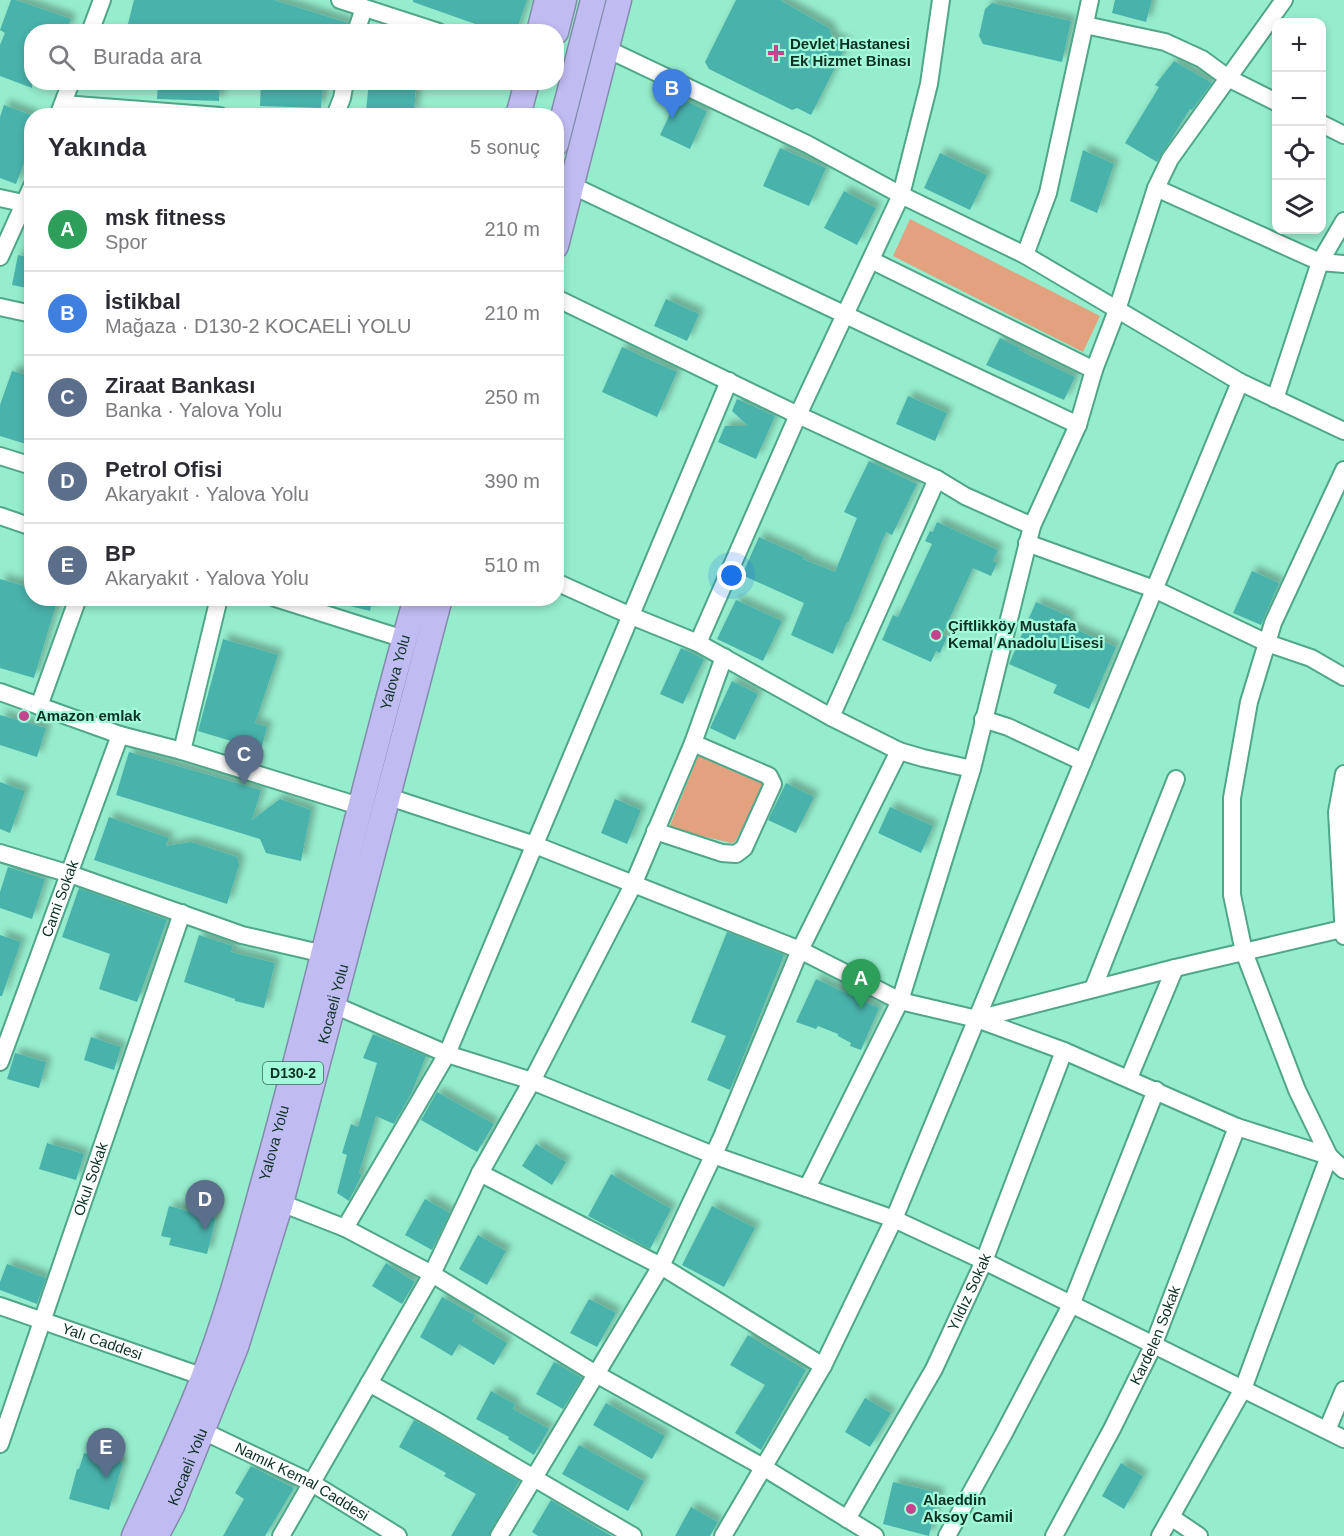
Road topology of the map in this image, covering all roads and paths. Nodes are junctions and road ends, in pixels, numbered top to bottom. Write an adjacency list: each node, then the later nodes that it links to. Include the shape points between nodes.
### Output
1 (102, 0): 11 (street)
2 (340, 0): 10 (street)
3 (547, 0): 14 (highway)
4 (564, 0): 15 (highway)
5 (593, 0): 26 (highway)
6 (619, 0): 17 (highway)
7 (941, 0): 31 (street, via 929,84)
8 (1090, 0): 16 (street)
9 (1284, 0): 18 (street)
10 (364, 8): 12 (street); 13 (street)
11 (93, 24)
12 (359, 24)
13 (414, 24)
14 (541, 24)
15 (558, 24)
16 (1085, 25): 18 (street, via 1165,42 1203,59); 37 (street, via 1048,193)
17 (607, 49): 29 (highway); 31 (street, via 807,144)
18 (1228, 78): 22 (street); 30 (street, via 1170,159)
19 (68, 90): 23 (street)
20 (344, 90): 24 (street)
21 (536, 94): 25 (highway)
22 (1272, 100)
23 (62, 108)
24 (338, 108)
25 (525, 108)
26 (564, 114)
27 (1326, 126): 28 (street)
28 (1344, 135)
29 (572, 185): 35 (highway); 46 (street)
30 (1156, 188): 40 (street); 44 (street)
31 (901, 195): 37 (street); 39 (street)
32 (0, 198): 33 (street)
33 (24, 204)
34 (24, 212): 38 (street)
35 (564, 216)
36 (1344, 220): 40 (street)
37 (1025, 255): 44 (street)
38 (0, 257)
39 (871, 260): 46 (street); 47 (street)
40 (1320, 262): 41 (street); 50 (street)
41 (1344, 264)
42 (564, 302): 48 (street)
43 (0, 307): 45 (street)
44 (1117, 310): 47 (street); 49 (street)
45 (24, 312)
46 (844, 314): 51 (street); 52 (street)
47 (1094, 370): 52 (street)
48 (729, 381): 51 (street); 70 (street)
49 (1240, 382): 50 (street); 63 (street)
50 (1275, 399): 53 (street)
51 (798, 415): 57 (street); 72 (street)
52 (1078, 425): 60 (street)
53 (1344, 431)
54 (0, 456): 55 (street)
55 (24, 464)
56 (1344, 470): 73 (street)
57 (937, 479): 60 (street); 79 (street)
58 (0, 516): 59 (street)
59 (24, 524)
60 (1032, 526): 61 (street)
61 (1027, 543): 63 (street); 80 (street)
62 (564, 586): 70 (street)
63 (1154, 589): 73 (street); 85 (street)
64 (75, 606): 78 (street)
65 (217, 606): 84 (street)
66 (300, 606): 71 (street)
67 (414, 606): 71 (highway, Yalova Yolu / D130-2)
68 (438, 606): 75 (highway, Kocaeli̇ Yolu / D130-2)
69 (448, 606): 75 (highway)
70 (629, 615): 72 (street); 92 (street)
71 (404, 639): 90 (highway, Yalova Yolu / D130-2)
72 (698, 643): 74 (street)
73 (1267, 643): 76 (street, via 1311,658); 99 (street, via 1249,702 1232,798 1232,895)
74 (724, 657): 79 (street); 82 (street)
75 (420, 674): 89 (highway, Kocaeli̇ Yolu / D130-2)
76 (1344, 677)
77 (0, 692): 78 (street)
78 (39, 706): 81 (street)
79 (831, 717): 83 (street)
80 (983, 719): 85 (street); 86 (street)
81 (120, 735): 84 (street); 94 (street, Cami Sokak)
82 (693, 743): 91 (street); 91 (street, via 769,776 773,784 744,848 736,854)
83 (899, 751): 86 (street); 98 (street)
84 (182, 752): 90 (street)
85 (1083, 762): 105 (street)
86 (972, 768): 103 (street)
87 (1344, 774): 97 (street, via 1337,812)
88 (1176, 779): 102 (street)
89 (389, 797): 92 (street); 104 (highway, Kocaeli̇ Yolu / D130-2)
90 (359, 806): 100 (highway, Yalova Yolu / D130-2)
91 (655, 831): 95 (street)
92 (535, 845): 95 (street); 107 (street)
93 (0, 853): 94 (street)
94 (70, 874): 96 (street); 108 (street, Cami Sokak)
95 (633, 885): 98 (street); 110 (street)
96 (182, 913): 100 (street, via 242,935); 126 (street, Okul Sokak)
97 (1343, 933): 99 (street)
98 (800, 950): 103 (street); 113 (street)
99 (1244, 952): 101 (street); 114 (street, via 1297,1090)
100 (324, 954): 130 (highway, Yalova Yolu / D130-2, via 243,1260)
101 (1175, 968): 102 (street); 109 (street)
102 (1093, 989): 105 (street)
103 (900, 1001): 105 (street); 117 (street)
104 (334, 1005): 107 (street); 118 (highway, Kocaeli̇ Yolu / D130-2)
105 (977, 1019): 106 (street); 119 (street)
106 (1064, 1051): 109 (street); 121 (street, Yıldız Sokak)
107 (447, 1054): 110 (street); 120 (street)
108 (0, 1062)
109 (1129, 1078): 111 (street)
110 (532, 1081): 113 (street); 116 (street)
111 (1156, 1090): 112 (street); 124 (street)
112 (1237, 1127): 114 (street); 127 (street, Kardelen Sokak)
113 (713, 1155): 117 (street); 122 (street)
114 (1329, 1156): 115 (street); 132 (street)
115 (1344, 1170)
116 (480, 1173): 122 (street); 123 (street)
117 (807, 1188): 119 (street)
118 (281, 1203): 120 (street); 135 (highway, Kocaeli̇ Yolu / D130-2, via 236,1347)
119 (894, 1219): 121 (street); 128 (street)
120 (345, 1228): 123 (street)
121 (984, 1261): 124 (street); 142 (street, Yıldız Sokak, via 934,1369)
122 (661, 1266): 128 (street); 129 (street)
123 (432, 1274): 129 (street); 131 (street)
124 (1071, 1305): 127 (street); 151 (street)
125 (0, 1306): 126 (street, Yalı Caddesi)
126 (42, 1321): 130 (street, Yalı Caddesi); 137 (street, Okul Sokak)
127 (1153, 1346): 132 (street); 152 (street, Kardelen Sokak)
128 (823, 1366): 138 (street)
129 (596, 1374): 138 (street); 139 (street)
130 (204, 1377): 143 (highway, Yalova Yolu / D130-2)
131 (369, 1383): 139 (street); 140 (street)
132 (1243, 1389): 134 (street); 141 (street)
133 (1344, 1390): 134 (street)
134 (1327, 1430): 136 (street)
135 (203, 1431): 140 (street, Namık Kemal Caddesi); 144 (highway, Kocaeli̇ Yolu / D130-2)
136 (1344, 1438)
137 (0, 1443)
138 (763, 1467): 142 (street); 149 (street)
139 (534, 1477): 147 (street); 148 (street)
140 (312, 1483): 145 (street); 146 (street, Namık Kemal Caddesi)
141 (1171, 1517): 153 (street); 154 (street)
142 (848, 1519): 150 (street)
143 (134, 1536)
144 (156, 1536)
145 (281, 1536)
146 (398, 1536)
147 (499, 1536)
148 (633, 1536)
149 (723, 1536)
150 (874, 1536)
151 (947, 1536)
152 (1054, 1536)
153 (1160, 1536)
154 (1199, 1536)

